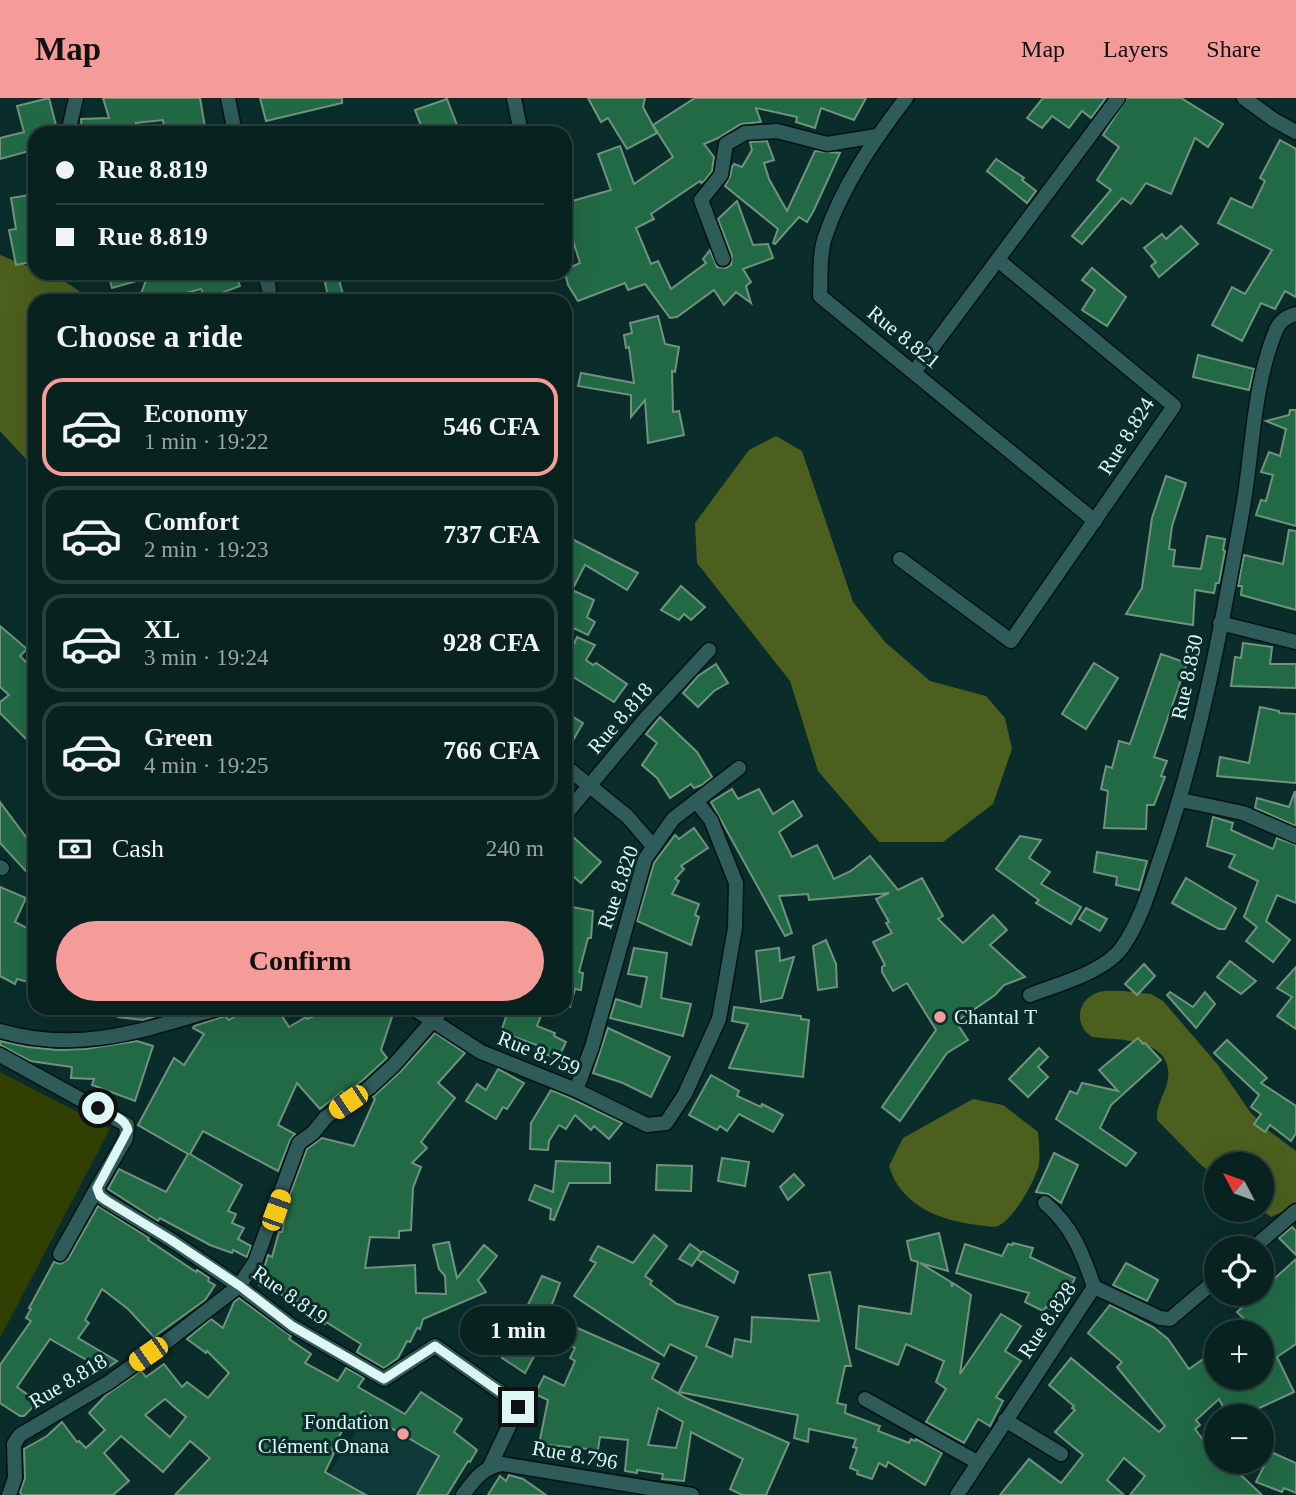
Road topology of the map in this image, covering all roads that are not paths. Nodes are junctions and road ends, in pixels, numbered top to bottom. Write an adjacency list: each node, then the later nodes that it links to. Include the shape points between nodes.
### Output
1 (76, 98): 7 (street)
2 (228, 98): 8 (street)
3 (514, 98): 9 (street)
4 (906, 98): 11 (street)
5 (1118, 98): 13 (street)
6 (1244, 98): 10 (street)
7 (70, 126)
8 (234, 126)
9 (520, 126)
10 (1296, 132)
11 (877, 136): 12 (street, via 827,144 777,131 746,133 726,144 721,175 701,200); 17 (street, Rue 8.821, via 824,239 820,296)
12 (723, 259)
13 (998, 260): 17 (street); 18 (street, Rue 8.824, via 1174,406)
14 (267, 280): 15 (street)
15 (269, 289)
16 (1296, 314): 20 (street, Rue 8.830, via 1288,316 1277,330 1258,396)
17 (914, 372): 18 (street, Rue 8.821)
18 (1095, 521): 19 (street, Rue 8.824, via 1010,641)
19 (900, 559)
20 (1220, 623): 21 (street); 26 (street, Rue 8.830)
21 (1296, 642)
22 (709, 650): 25 (street, Rue 8.818)
23 (739, 768): 27 (street, Rue 8.820)
24 (572, 771): 25 (street)
25 (591, 785): 28 (street, Rue 8.818); 30 (street)
26 (1181, 800): 29 (street, via 1243,813); 31 (street, Rue 8.830, via 1143,909 1122,948 1100,967)
27 (697, 802): 30 (street, Rue 8.820, via 673,819); 38 (street, Rue 8.759, via 711,820 736,883 736,928 719,1019 685,1094 660,1125 647,1125)
28 (572, 807)
29 (1296, 836)
30 (653, 846): 38 (street, Rue 8.820, via 645,859 593,1047)
31 (1030, 995)
32 (196, 1015): 36 (street, via 96,1041 62,1042)
33 (423, 1015): 35 (street, Rue 8.759)
34 (438, 1015): 35 (street, Rue 8.818)
35 (432, 1021): 38 (street, Rue 8.759, via 481,1052); 44 (street, Rue 8.818, via 412,1048 369,1088 326,1117 299,1143 255,1262)
36 (0, 1031)
37 (0, 1055): 39 (street, via 127,1125 126,1138)
38 (576, 1090)
39 (97, 1188): 43 (street); 44 (street, Rue 8.819, via 107,1201)
40 (1045, 1203): 45 (street, via 1060,1216 1083,1252)
41 (1296, 1211): 42 (street)
42 (1268, 1236)
43 (60, 1254)
44 (240, 1286): 51 (street, Rue 8.819, via 292,1326 384,1379 435,1346 506,1396 518,1407); 52 (street, Rue 8.818, via 108,1383 20,1435 14,1444 15,1478)
45 (1094, 1287): 46 (street, Rue 8.828, via 1170,1319); 48 (street, Rue 8.828)
46 (1204, 1290)
47 (866, 1399): 50 (street)
48 (1005, 1420): 49 (street); 50 (street, Rue 8.828)
49 (1061, 1454)
50 (977, 1462): 55 (street, Rue 8.828)
51 (491, 1466): 53 (street); 54 (street, Rue 8.796, via 502,1464)
52 (9, 1495)
53 (464, 1495)
54 (692, 1495)
55 (957, 1495)

